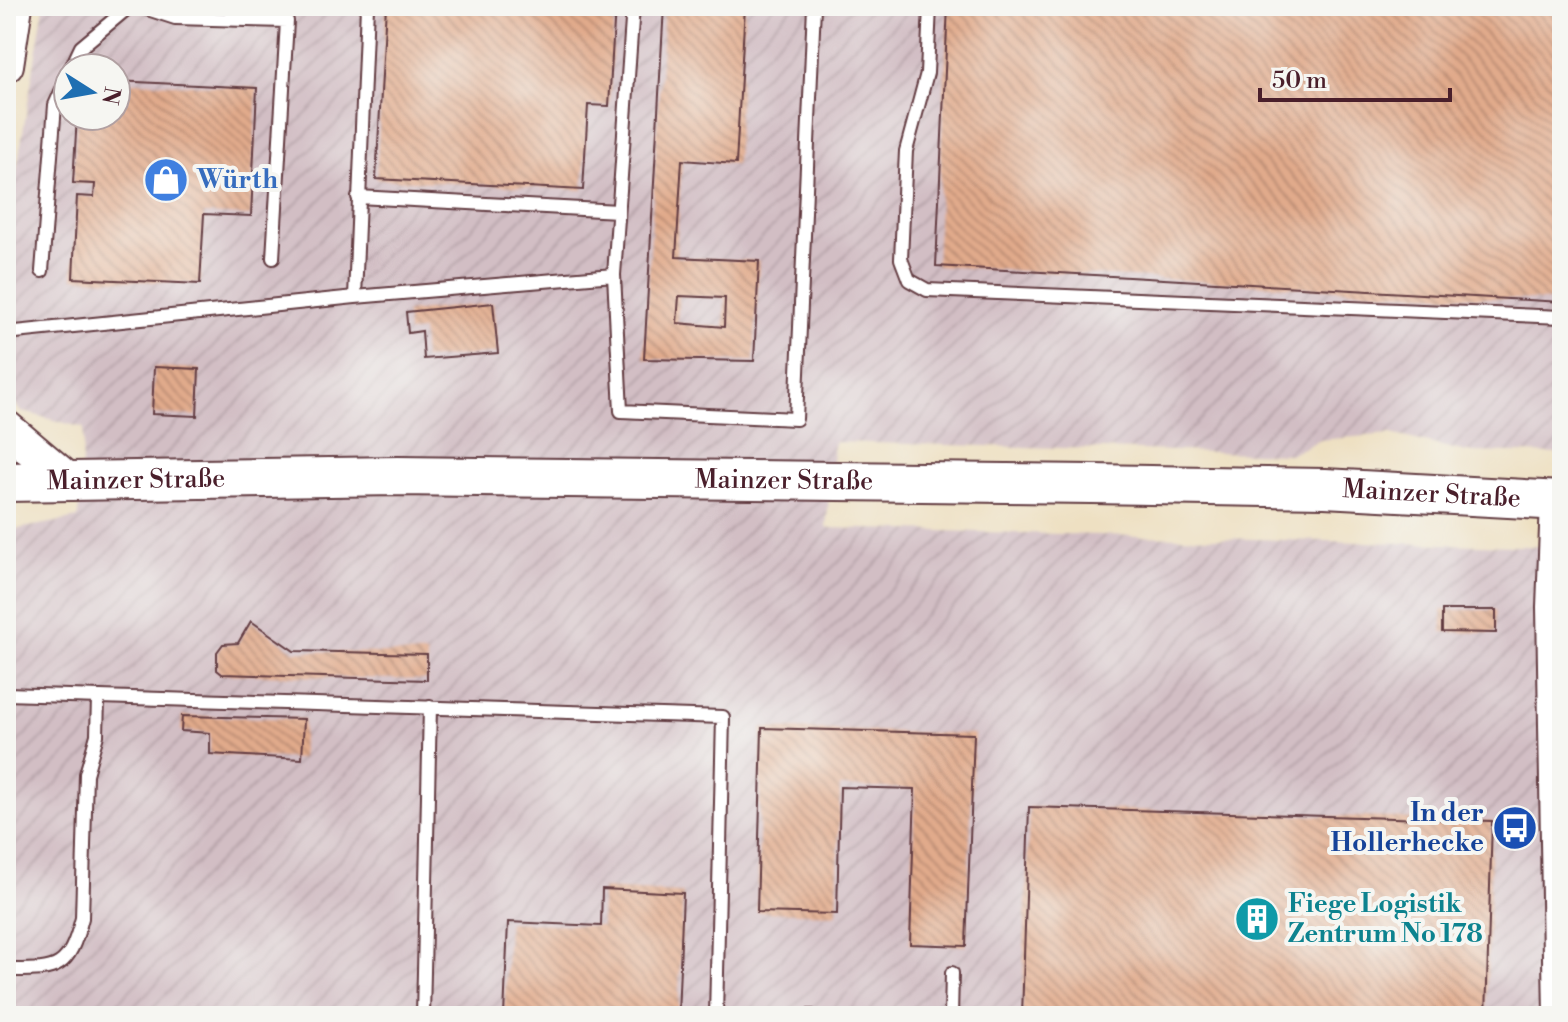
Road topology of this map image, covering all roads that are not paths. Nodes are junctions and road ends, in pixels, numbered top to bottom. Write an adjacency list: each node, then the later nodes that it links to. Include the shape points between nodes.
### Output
1 (15, 6): 9 (street)
2 (130, 6): 8 (lane)
3 (138, 6): 13 (lane, via 175,18 287,21)
4 (367, 6): 11 (lane)
5 (633, 6): 12 (lane)
6 (814, 6): 15 (lane, via 796,419 621,411)
7 (930, 6): 17 (lane, via 927,73 906,151 901,259 909,280 927,290)
8 (79, 52)
9 (6, 65)
10 (53, 132): 14 (lane)
11 (358, 197): 12 (lane); 16 (lane)
12 (618, 211): 15 (lane)
13 (273, 258)
14 (42, 271)
15 (614, 275): 16 (lane)
16 (355, 297): 18 (lane)
17 (1562, 317)
18 (6, 333)
19 (6, 428): 20 (street)
20 (69, 481): 21 (main road, Mainzer Straße); 22 (main road, Mainzer Straße, via 398,476 1092,484 1325,488)
21 (6, 482)
22 (1557, 501): 26 (street, via 1549,607)
23 (6, 694): 24 (lane)
24 (98, 699): 25 (lane); 27 (lane, via 97,735 86,774 82,918 76,941 68,959 52,970)
25 (430, 707): 29 (lane); 30 (lane, via 723,717)
26 (1558, 752): 32 (street)
27 (6, 970)
28 (952, 973): 31 (lane)
29 (423, 1016)
30 (716, 1016)
31 (951, 1016)
32 (1556, 1016)

